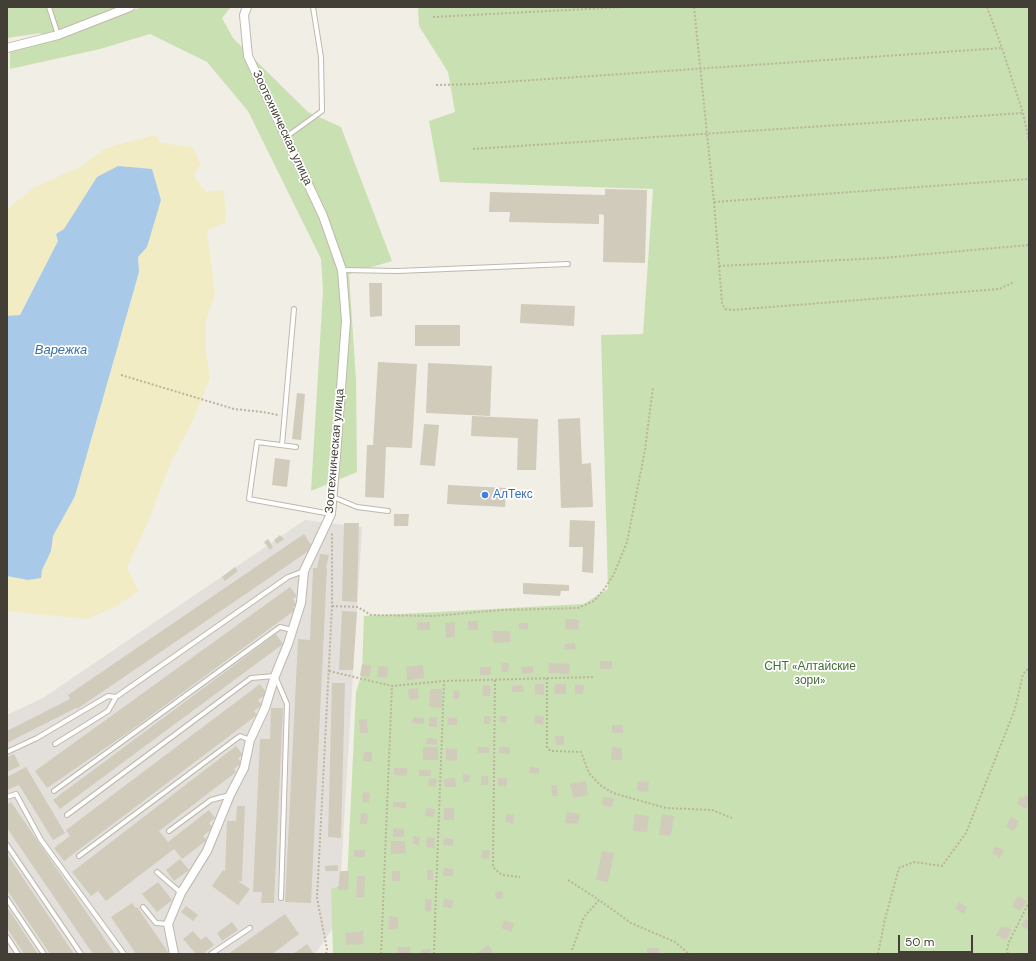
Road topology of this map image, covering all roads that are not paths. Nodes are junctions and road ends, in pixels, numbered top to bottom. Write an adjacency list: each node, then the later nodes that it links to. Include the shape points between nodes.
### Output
1 (49, 7): 5 (lane)
2 (130, 7): 5 (street)
3 (247, 7): 7 (street, Зоотехническая улица, via 244,15 248,56)
4 (313, 7): 7 (lane, via 321,58 322,111)
5 (58, 34): 6 (street)
6 (7, 48)
7 (286, 137): 9 (street, Зоотехническая улица, via 323,216)
8 (568, 264): 9 (lane, via 398,271)
9 (342, 270): 13 (street, Зоотехническая улица, via 346,321)
10 (294, 309): 11 (lane)
11 (282, 445): 12 (lane); 15 (lane, via 257,442 248,498)
12 (296, 447)
13 (333, 497): 14 (lane, via 357,507); 15 (street, Зоотехническая улица)
14 (388, 511)
15 (332, 514): 16 (street, Зоотехническая улица)
16 (304, 571): 17 (street, Зоотехническая улица, via 301,603); 19 (lane, via 288,576)
17 (292, 630): 18 (street, Зоотехническая улица); 23 (lane, via 280,627)
18 (275, 676): 20 (street, Зоотехническая улица, via 265,708); 26 (lane, via 251,678); 32 (lane, via 287,704)
19 (116, 697): 21 (lane, via 108,711); 22 (lane, via 108,696 37,738)
20 (250, 740): 24 (street, Зоотехническая улица, via 244,768); 29 (lane, via 240,736)
21 (55, 744)
22 (7, 752)
23 (54, 791)
24 (230, 795): 27 (lane, via 211,800); 31 (street, Зоотехническая улица, via 207,851)
25 (7, 798): 41 (lane, via 16,794 41,840)
26 (67, 815)
27 (169, 831)
28 (7, 845): 40 (lane)
29 (79, 856)
30 (157, 872): 31 (lane)
31 (181, 893): 35 (street, Зоотехническая улица)
32 (280, 898)
33 (7, 899): 39 (lane)
34 (143, 907): 35 (lane, via 156,923)
35 (168, 924): 42 (street)
36 (250, 928): 43 (lane)
37 (7, 937): 38 (lane)
38 (18, 954)
39 (44, 954)
40 (81, 954)
41 (124, 954)
42 (174, 954)
43 (211, 954)

